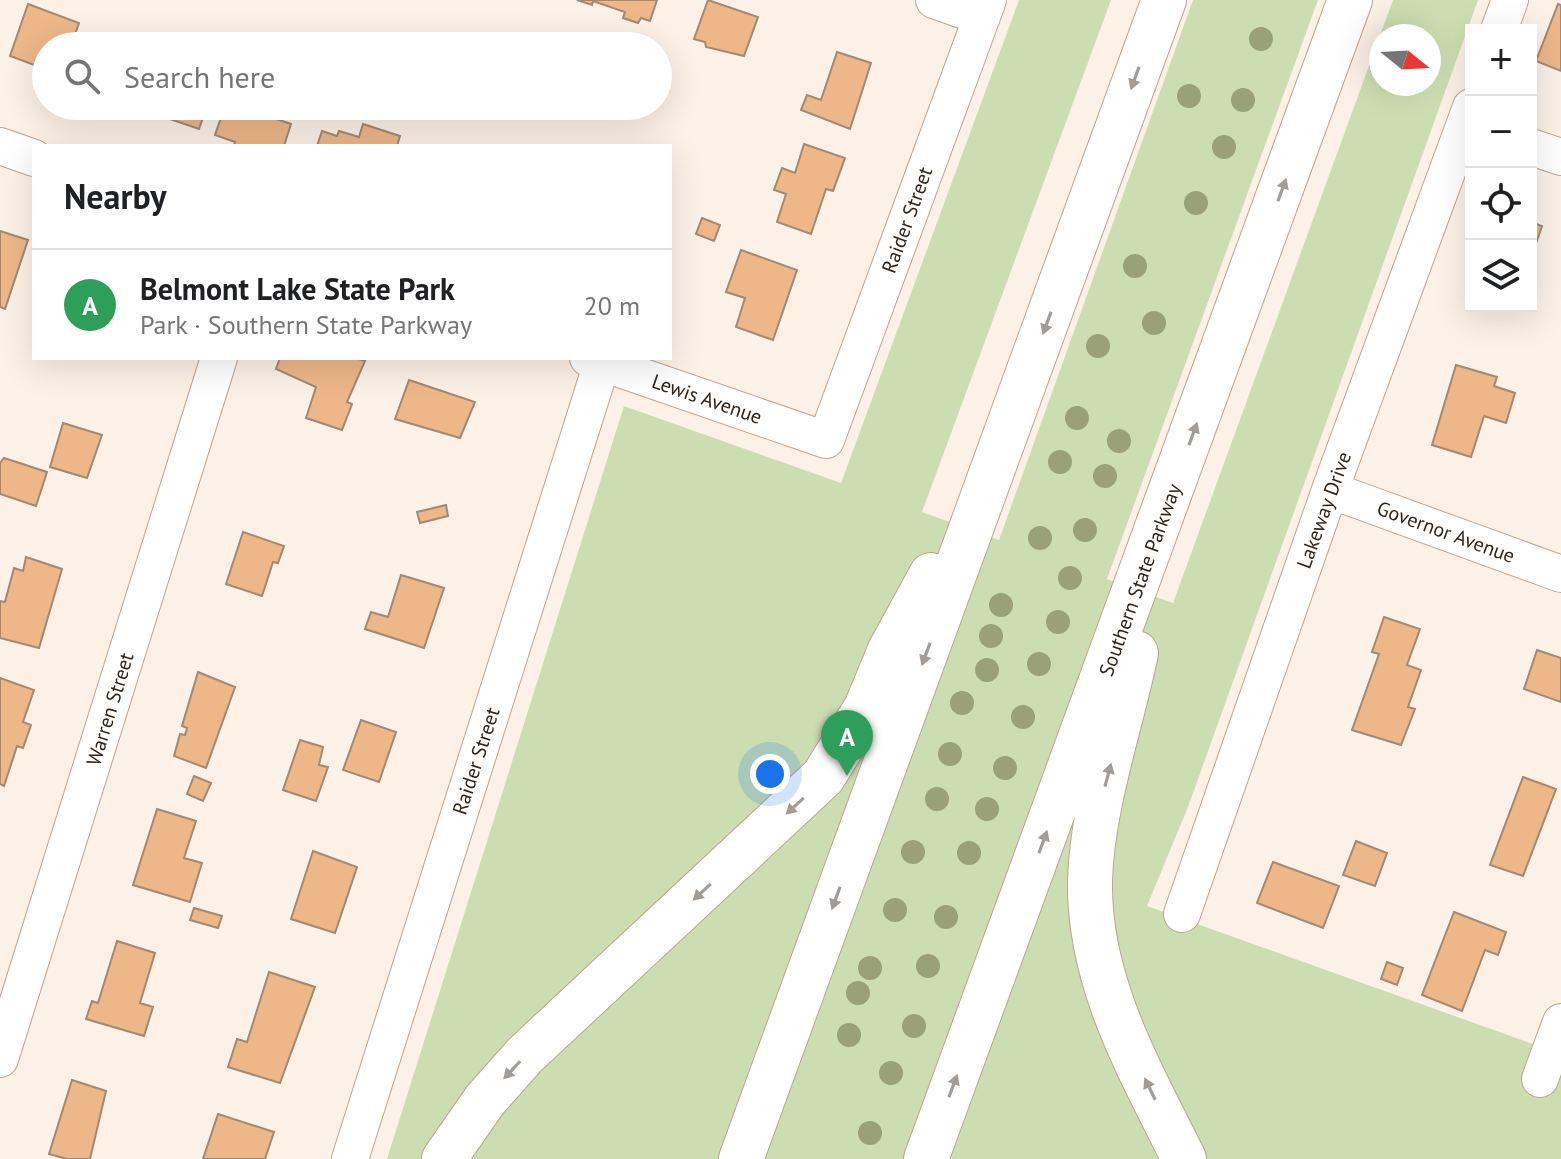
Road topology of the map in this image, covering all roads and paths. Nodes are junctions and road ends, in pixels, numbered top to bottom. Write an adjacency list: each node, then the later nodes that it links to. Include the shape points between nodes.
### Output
1 (934, 0): 5 (street)
2 (1164, 0): 15 (highway, one-way to 15)
3 (1350, 0): 17 (highway, Southern State Parkway, one-way to 3)
4 (1510, 0): 6 (street)
5 (985, 9): 14 (street, Raider Street)
6 (1501, 24)
7 (1465, 132): 16 (street, Lakeway Drive)
8 (0, 146): 10 (street)
9 (1537, 149): 11 (street)
10 (32, 157)
11 (1561, 157)
12 (218, 360): 21 (street, Warren Street)
13 (595, 361): 14 (street, Lewis Avenue); 23 (street, Raider Street)
14 (826, 440)
15 (1001, 449): 24 (highway, one-way to 24, via 890,650 866,708 823,777 525,1055); 25 (highway, one-way to 25)
16 (1330, 490): 18 (street, Governor Avenue); 19 (street, Lakeway Drive)
17 (1167, 508): 26 (highway, Southern State Parkway, one-way to 17); 27 (highway, one-way to 17, via 1111,1003 1090,908 1100,808)
18 (1561, 574)
19 (1182, 914)
20 (1561, 1022): 22 (street)
21 (0, 1059)
22 (1540, 1079)
23 (350, 1159)
24 (444, 1159)
25 (741, 1159)
26 (926, 1159)
27 (1184, 1159)

